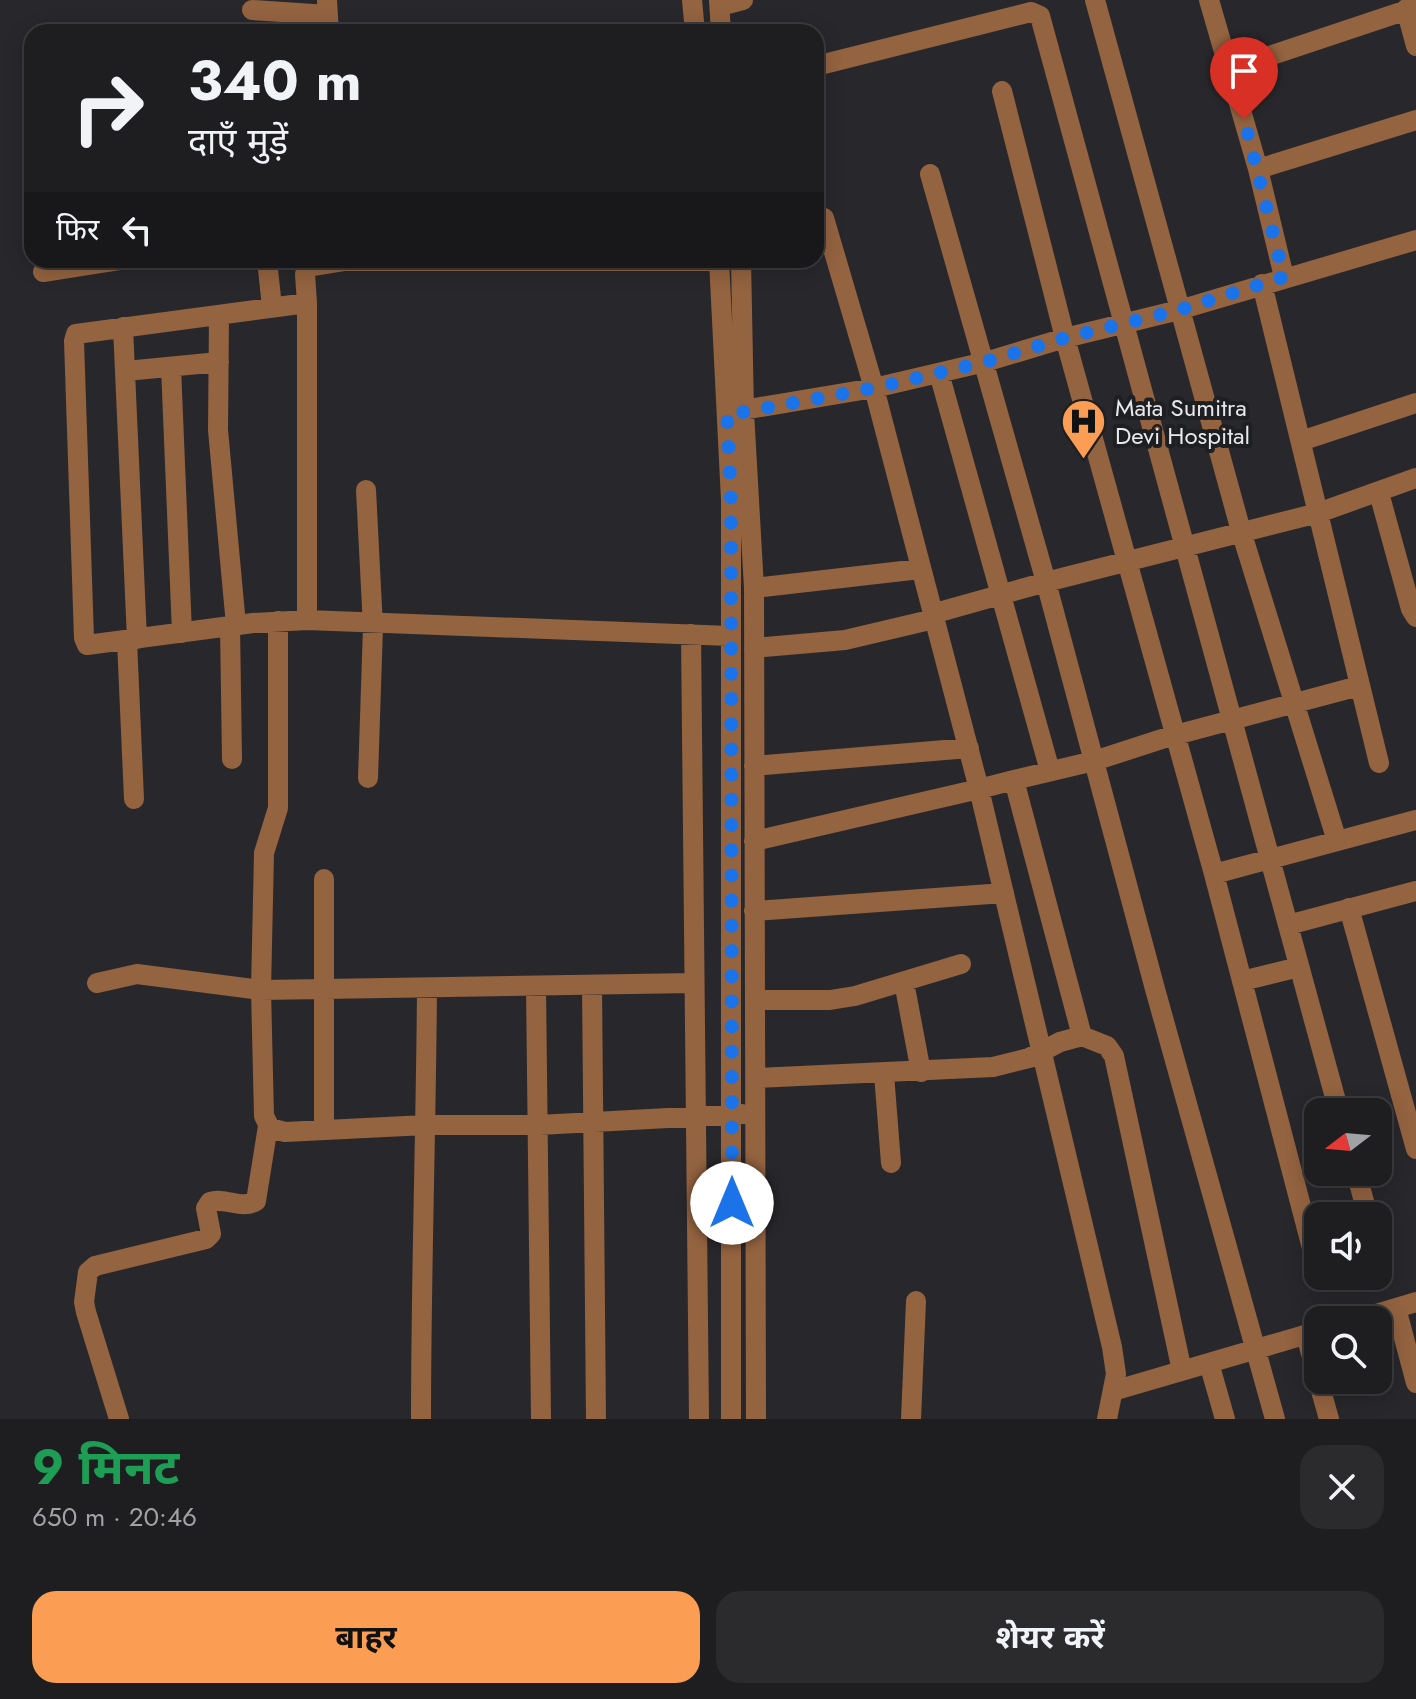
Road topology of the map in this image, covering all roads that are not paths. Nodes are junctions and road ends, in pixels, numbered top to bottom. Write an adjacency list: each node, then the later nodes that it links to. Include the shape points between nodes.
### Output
1 (692, 0): 9 (street)
2 (743, 0): 5 (street)
3 (1095, 0): 30 (street)
4 (1209, 0): 13 (street)
5 (719, 3): 10 (street)
6 (1411, 8): 11 (street); 13 (street)
7 (252, 10): 8 (street)
8 (328, 16)
9 (694, 24)
10 (720, 24)
11 (1416, 46)
12 (824, 64): 32 (street, via 1039,14)
13 (1230, 69): 16 (street)
14 (1002, 91): 34 (street)
15 (1416, 120): 16 (street)
16 (1258, 169): 26 (street)
17 (930, 174): 36 (street)
18 (824, 218): 40 (street)
19 (1416, 240): 26 (street)
20 (68, 268): 25 (street)
21 (268, 268): 29 (street)
22 (305, 268): 28 (street)
23 (720, 268): 42 (street)
24 (741, 268): 42 (street)
25 (43, 272)
26 (1284, 277): 27 (street)
27 (1262, 284): 30 (street); 43 (street)
28 (307, 303): 29 (street); 57 (street)
29 (272, 307): 31 (street)
30 (1179, 310): 32 (street); 48 (street)
31 (219, 316): 33 (street); 35 (street)
32 (1125, 325): 34 (street); 49 (street)
33 (123, 327): 38 (street); 64 (street, via 74,337 84,638 89,646)
34 (1065, 338): 36 (street); 50 (street)
35 (219, 362): 37 (street); 60 (street, via 218,430)
36 (985, 362): 39 (street); 52 (street)
37 (171, 367): 38 (street); 61 (street)
38 (126, 371): 64 (street)
39 (939, 373): 40 (street); 54 (street)
40 (874, 388): 42 (street); 51 (street)
41 (1416, 403): 43 (street)
42 (736, 412): 53 (street); 63 (street)
43 (1301, 441): 47 (street)
44 (1416, 478): 46 (street)
45 (366, 490): 59 (street)
46 (1379, 493): 47 (street); 56 (street)
47 (1318, 513): 48 (street); 66 (street)
48 (1241, 531): 49 (street); 67 (street)
49 (1187, 546): 50 (street); 68 (street)
50 (1128, 561): 52 (street); 69 (street)
51 (920, 569): 53 (street); 55 (street)
52 (1046, 582): 54 (street); 72 (street)
53 (754, 588): 65 (street)
54 (1000, 595): 55 (street); 75 (street)
55 (933, 617): 65 (street, via 836,641); 70 (street)
56 (1416, 617)
57 (307, 620): 58 (street); 59 (street)
58 (278, 621): 60 (street); 100 (street, via 278,808 264,853)
59 (373, 622): 62 (street); 76 (street)
60 (233, 626): 61 (street); 71 (street)
61 (182, 633): 64 (street)
62 (691, 634): 63 (street); 96 (street)
63 (730, 636): 109 (street)
64 (132, 640): 79 (street)
65 (754, 648): 74 (street)
66 (1359, 686): 67 (street); 73 (street)
67 (1295, 704): 68 (street); 82 (street)
68 (1231, 722): 69 (street); 83 (street)
69 (1176, 736): 72 (street); 84 (street)
70 (969, 748): 74 (street); 78 (street)
71 (232, 759)
72 (1094, 761): 75 (street); 123 (street)
73 (1379, 763)
74 (754, 766): 81 (street)
75 (1050, 771): 77 (street)
76 (368, 778)
77 (1014, 780): 78 (street); 103 (street)
78 (979, 789): 81 (street); 86 (street)
79 (134, 799)
80 (1416, 820): 82 (street)
81 (754, 841): 89 (street)
82 (1337, 841): 83 (street)
83 (1269, 859): 84 (street); 90 (street)
84 (1214, 874): 93 (street)
85 (324, 879): 101 (street)
86 (1004, 893): 89 (street); 104 (street)
87 (1414, 898): 88 (street)
88 (1349, 908): 90 (street); 117 (street)
89 (754, 911): 102 (street)
90 (1288, 925): 92 (street)
91 (961, 964): 94 (street)
92 (1299, 967): 93 (street); 108 (street)
93 (1242, 981): 119 (street)
94 (904, 982): 102 (street, via 841,999); 105 (street)
95 (97, 983): 100 (street, via 137,974)
96 (693, 983): 97 (street); 111 (street)
97 (592, 985): 98 (street); 112 (street)
98 (536, 986): 99 (street); 114 (street)
99 (427, 989): 101 (street); 113 (street)
100 (261, 990): 101 (street); 115 (street)
101 (325, 990): 116 (street)
102 (755, 1000): 107 (street)
103 (1082, 1036): 104 (street); 125 (street, via 1107,1046 1114,1056)
104 (1044, 1051): 105 (street, via 993,1067); 127 (street, via 1112,1347)
105 (921, 1072): 106 (street)
106 (884, 1074): 107 (street); 118 (street)
107 (755, 1078): 110 (street)
108 (1335, 1098)
109 (732, 1114): 110 (street); 111 (street); 134 (street)
110 (756, 1114): 135 (street)
111 (697, 1115): 112 (street); 133 (street)
112 (594, 1122): 114 (street); 132 (street)
113 (426, 1125): 114 (street); 116 (street); 130 (street)
114 (539, 1125): 131 (street)
115 (268, 1126): 116 (street, via 285,1132); 129 (street, via 253,1204 210,1202 206,1208 211,1234 206,1239 89,1270 86,1312)
116 (324, 1130)
117 (1416, 1149)
118 (891, 1163)
119 (1304, 1218)
120 (916, 1301): 136 (street)
121 (1406, 1305): 126 (street)
122 (1304, 1335): 123 (street)
123 (1256, 1349): 124 (street); 139 (street)
124 (1209, 1363): 125 (street); 138 (street)
125 (1182, 1371): 127 (street)
126 (1416, 1383)
127 (1113, 1391): 137 (street)
128 (1322, 1394): 140 (street)
129 (119, 1419)
130 (421, 1419)
131 (541, 1419)
132 (596, 1419)
133 (699, 1419)
134 (731, 1419)
135 (756, 1419)
136 (911, 1419)
137 (1107, 1419)
138 (1225, 1419)
139 (1275, 1419)
140 (1329, 1419)

